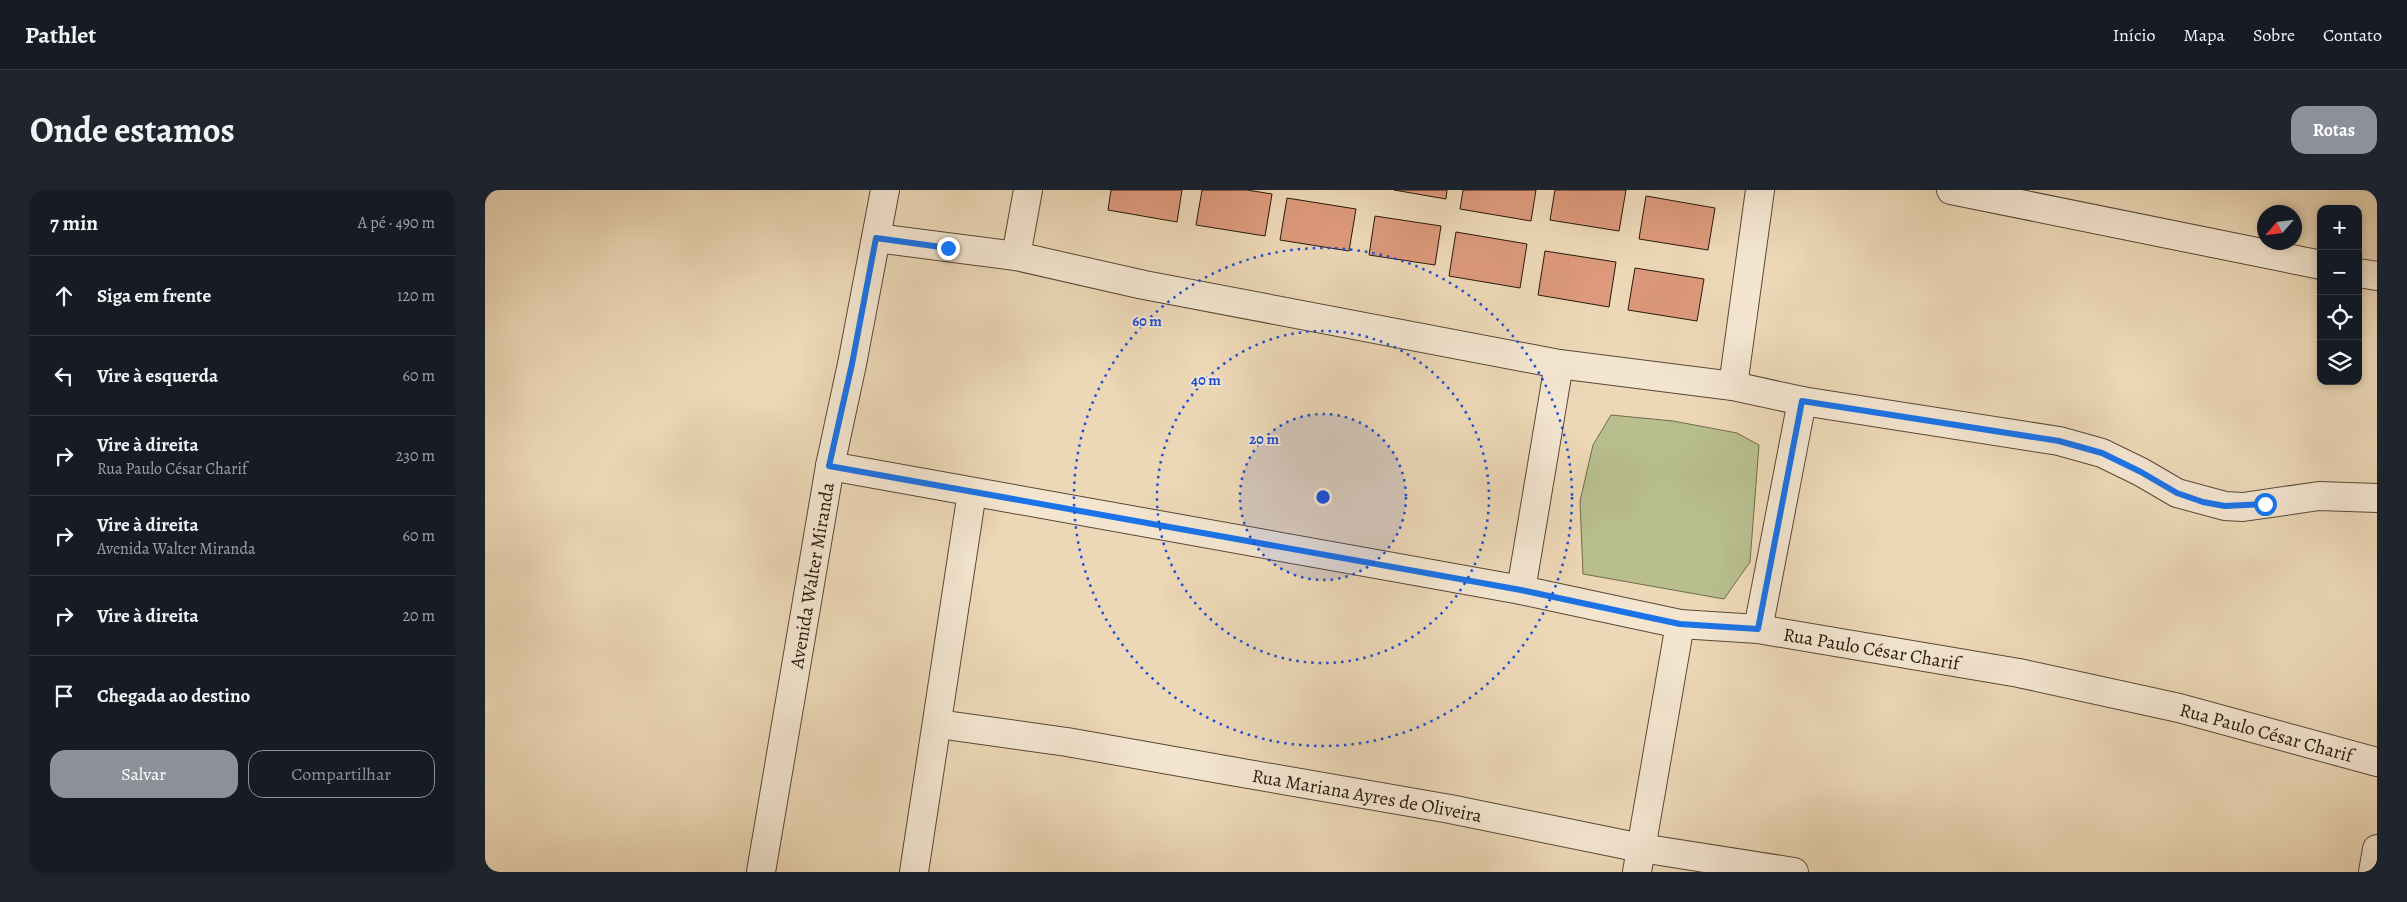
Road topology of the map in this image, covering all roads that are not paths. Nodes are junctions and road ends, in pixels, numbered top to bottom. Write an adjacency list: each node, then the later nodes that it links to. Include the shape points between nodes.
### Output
1 (885, 190): 5 (street, Avenida Walter Miranda)
2 (1028, 190): 6 (street)
3 (1760, 190): 11 (street)
4 (1951, 190): 7 (street)
5 (876, 238): 6 (street); 13 (street, Avenida Walter Miranda)
6 (1016, 256): 10 (street, via 1153,287)
7 (2317, 264)
8 (2362, 274): 9 (street)
9 (2377, 276)
10 (1559, 364): 11 (street); 16 (street)
11 (1733, 386): 12 (street)
12 (1802, 401): 15 (street, via 2059,441 2102,453 2177,493 2225,506 2243,507 2319,496); 18 (street)
13 (829, 466): 14 (street, Rua Paulo César Charif); 23 (street, Avenida Walter Miranda)
14 (972, 492): 16 (street, Rua Paulo César Charif); 19 (street)
15 (2377, 498)
16 (1521, 590): 17 (street, Rua Paulo César Charif)
17 (1680, 624): 18 (street, Rua Paulo César Charif); 22 (street)
18 (1758, 629): 20 (street, Rua Paulo César Charif, via 2019,673 2179,708)
19 (938, 724): 22 (street, Rua Mariana Ayres de Oliveira, via 1067,742 1441,808); 24 (street)
20 (2377, 762)
21 (2377, 849): 26 (street)
22 (1639, 860): 25 (street, Rua Mariana Ayres de Oliveira)
23 (761, 872)
24 (913, 872)
25 (1794, 872)
26 (2373, 872)

